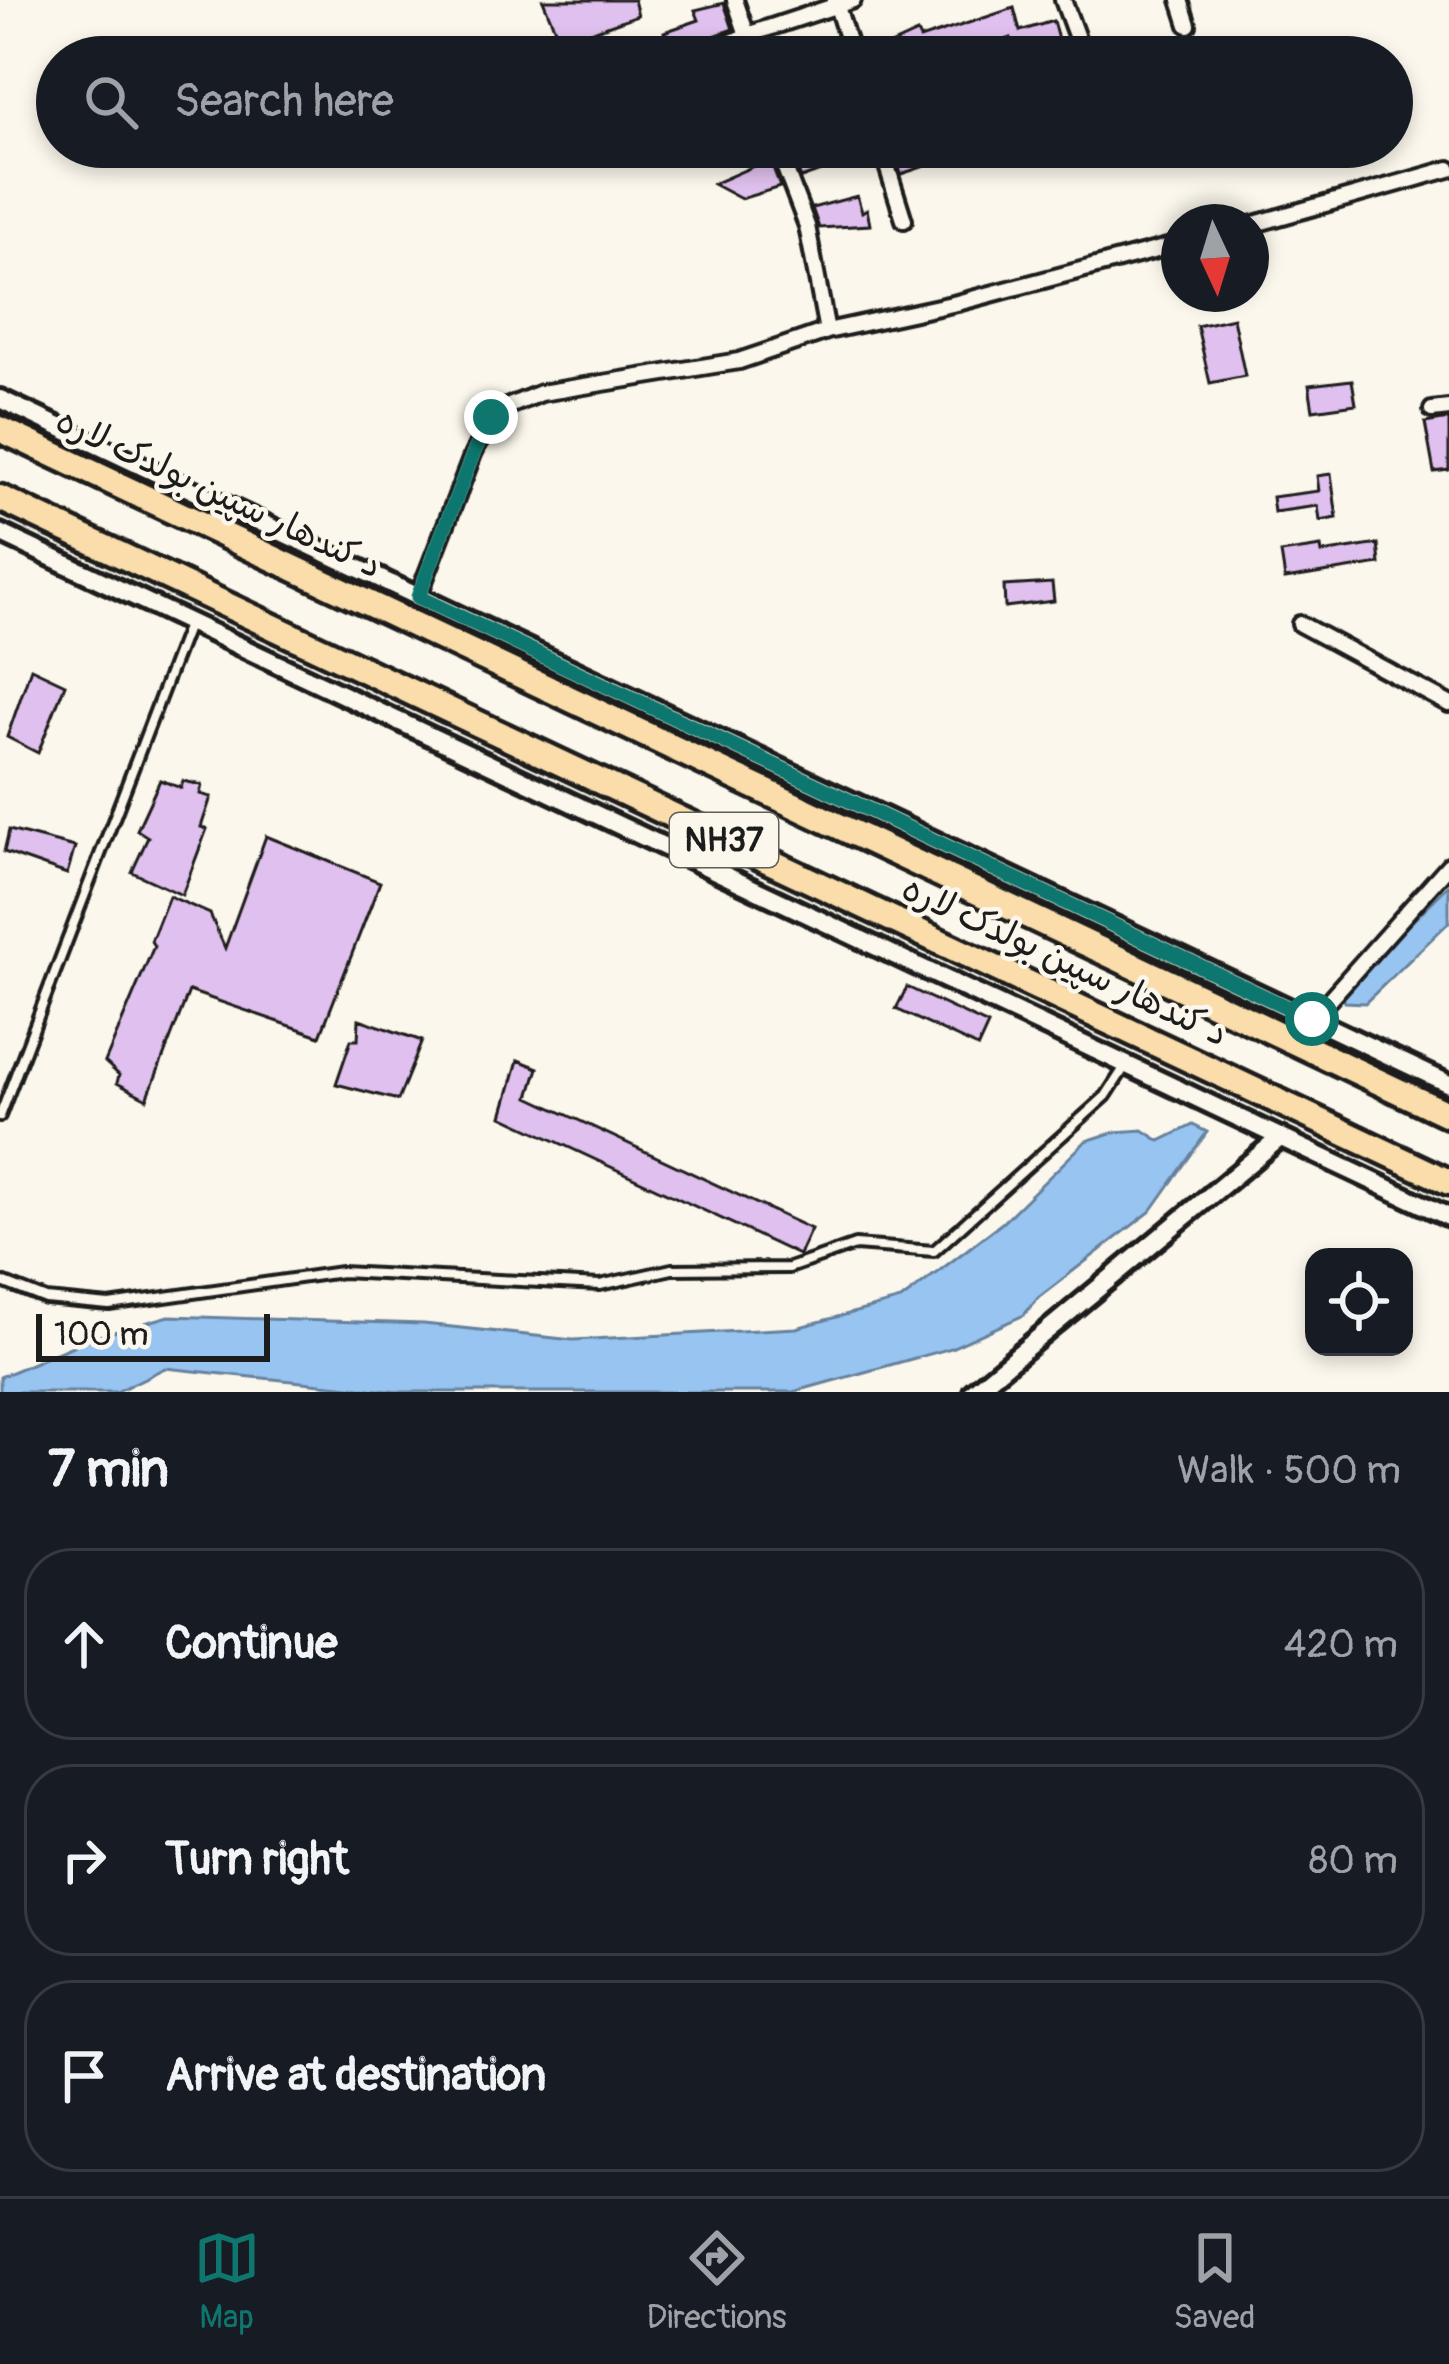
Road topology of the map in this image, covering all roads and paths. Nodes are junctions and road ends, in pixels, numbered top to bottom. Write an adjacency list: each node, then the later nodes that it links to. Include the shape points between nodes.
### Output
1 (735, 0): 7 (street)
2 (853, 0): 5 (street)
3 (1063, 0): 10 (street)
4 (1180, 0): 6 (street)
5 (836, 3): 8 (street); 9 (street)
6 (1188, 25)
7 (745, 36)
8 (748, 36)
9 (846, 36)
10 (1076, 36)
11 (785, 168): 17 (street, via 812,241)
12 (888, 168): 14 (street)
13 (1449, 169): 15 (street)
14 (904, 220)
15 (1269, 220)
16 (1161, 249): 17 (street)
17 (827, 331): 24 (street, via 739,361 541,393 502,409 473,454)
18 (0, 399): 24 (street)
19 (1449, 408): 20 (street)
20 (1432, 410)
21 (0, 429): 32 (highway, د کندهار سپین بولدک لاره / NH37)
22 (0, 498): 35 (highway, د کندهار سپین بولدک لاره / NH37)
23 (0, 533): 25 (street)
24 (418, 597): 29 (street)
25 (189, 622): 30 (street); 33 (lane)
26 (1300, 624): 27 (street)
27 (1449, 704)
28 (1449, 865): 29 (street)
29 (1312, 1019): 31 (street)
30 (1126, 1065): 34 (street); 37 (lane, via 1106,1096 934,1251 855,1245 789,1268 672,1269 600,1285 341,1273 109,1305 46,1299)
31 (1449, 1084)
32 (1449, 1115)
33 (0, 1116)
34 (1281, 1138): 36 (street); 38 (street)
35 (1449, 1182)
36 (1449, 1217)
37 (0, 1281)
38 (973, 1392)

